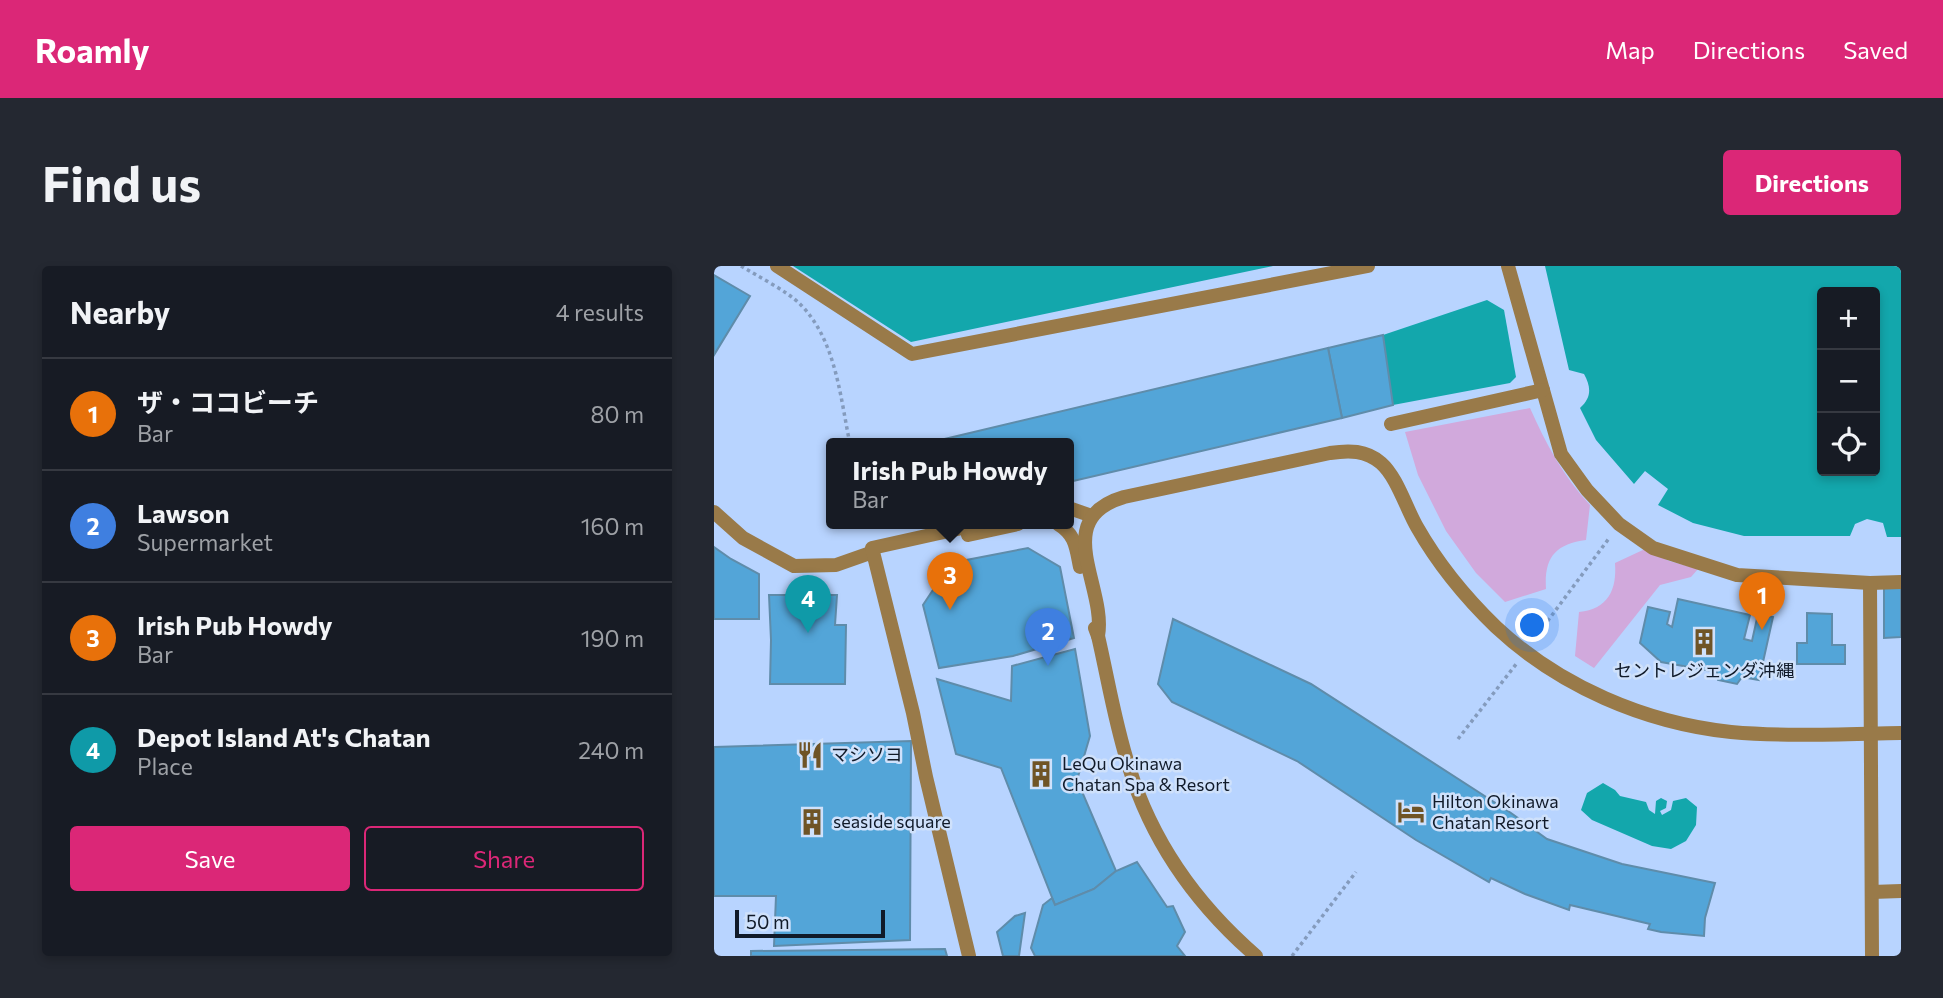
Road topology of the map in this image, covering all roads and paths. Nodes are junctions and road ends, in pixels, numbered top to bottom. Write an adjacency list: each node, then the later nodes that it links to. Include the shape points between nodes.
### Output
1 (741, 266): 7 (path, via 799,303 819,328 832,361)
2 (777, 266): 3 (street, via 912,354)
3 (1368, 266)
4 (1508, 266): 5 (street)
5 (1544, 390): 6 (street); 11 (street, via 1561,454 1587,491)
6 (1391, 424)
7 (849, 438)
8 (1074, 510): 10 (street)
9 (714, 512): 15 (street, via 743,538 794,566 836,565)
10 (1092, 516): 18 (street, via 1085,544 1100,624); 21 (street, via 1107,503 1124,497 1331,453 1363,453 1390,473 1422,536 1473,604 1516,644 1572,681 1628,708 1693,726 1732,732)
11 (1619, 524): 17 (street, via 1654,548 1737,575); 19 (path)
12 (961, 529): 15 (street)
13 (992, 529): 15 (street)
14 (1065, 529): 18 (street, via 1073,539)
15 (872, 552): 27 (street)
16 (1901, 582): 17 (street)
17 (1870, 583): 21 (street)
18 (1098, 636): 28 (street, via 1124,751 1157,835 1199,898)
19 (1532, 643)
20 (1520, 658): 23 (path)
21 (1871, 733): 22 (street); 25 (street)
22 (1901, 733)
23 (1458, 739)
24 (1356, 872): 29 (path)
25 (1872, 891): 26 (street); 30 (street)
26 (1901, 891)
27 (969, 956)
28 (1256, 956)
29 (1292, 956)
30 (1872, 956)

